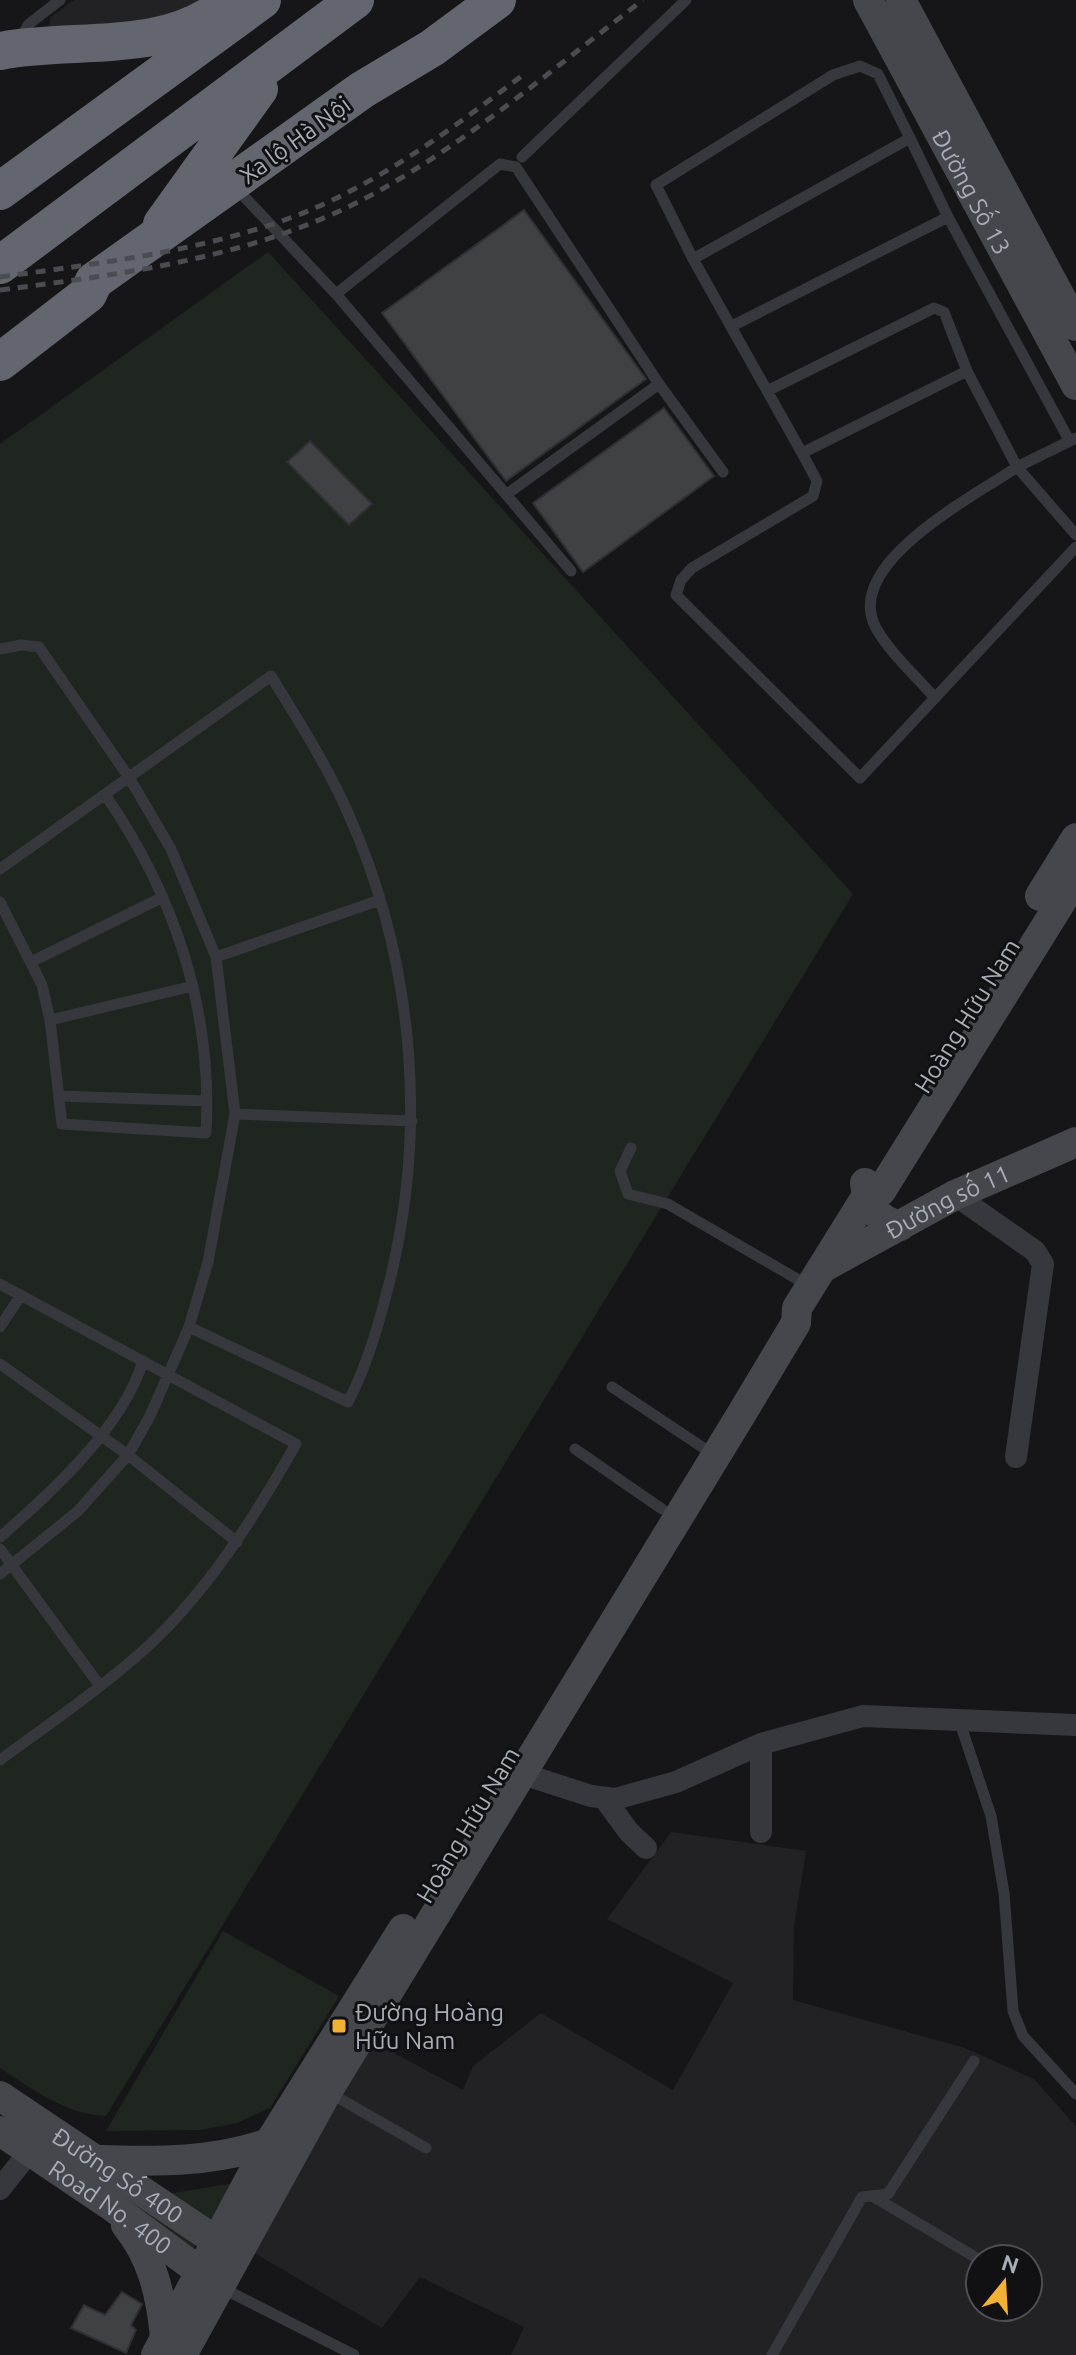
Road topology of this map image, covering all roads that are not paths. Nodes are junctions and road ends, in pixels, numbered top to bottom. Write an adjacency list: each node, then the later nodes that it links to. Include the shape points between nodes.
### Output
1 (60, 0): 12 (lane, via 29,24)
2 (231, 0): 12 (highway, via 208,17 164,34)
3 (262, 0): 10 (highway)
4 (355, 0): 11 (highway)
5 (468, 0): 13 (highway, via 419,36)
6 (497, 0): 13 (highway, Xa lộ Hà Nội)
7 (686, 0): 16 (lane)
8 (868, 0): 14 (main road, Đường Số 13)
9 (901, 0): 14 (main road, Đường Số 13)
10 (214, 35): 12 (highway, via 156,51); 18 (highway)
11 (287, 51): 20 (highway); 22 (highway)
12 (8, 58)
13 (362, 90): 17 (highway, Xa lộ Hà Nội)
14 (937, 98): 26 (main road, Đường Số 13); 31 (main road, Đường Số 13)
15 (910, 138): 19 (lane); 21 (lane); 21 (lane, via 878,74 860,66 833,75 656,185)
16 (522, 157)
17 (233, 185): 20 (highway, Xa lộ Hà Nội); 24 (lane)
18 (0, 191)
19 (948, 217): 25 (lane); 33 (lane)
20 (147, 245): 23 (highway, Xa lộ Hà Nội)
21 (693, 259): 25 (lane)
22 (0, 265)
23 (94, 281): 27 (highway, Xa lộ Hà Nội, via 77,280); 28 (highway, Xa lộ Hà Nội, via 88,294)
24 (336, 294): 30 (lane, via 500,164 508,163 516,167); 37 (lane)
25 (732, 326): 32 (lane)
26 (1076, 326)
27 (0, 337)
28 (0, 362)
29 (967, 371): 32 (lane, via 944,312 934,308); 34 (lane); 35 (lane)
30 (659, 384): 36 (lane); 37 (lane)
31 (1076, 385)
32 (769, 390): 34 (lane)
33 (1072, 439): 35 (lane)
34 (802, 453): 42 (lane, via 817,481 813,496 692,568 676,595 860,778)
35 (1017, 467): 38 (lane); 42 (lane, via 898,549 876,577 869,604 876,627)
36 (723, 472)
37 (507, 494): 40 (lane)
38 (1076, 535)
39 (1076, 547): 42 (lane)
40 (571, 571)
41 (0, 649): 43 (lane, via 39,647)
42 (935, 698)
43 (130, 779): 44 (lane); 49 (lane, via 271,676 348,813); 51 (lane, via 171,849)
44 (106, 796): 46 (lane); 48 (lane)
45 (1076, 838): 62 (main road, Hoàng Hữu Nam, via 865,1182)
46 (0, 869)
47 (1076, 878): 62 (main road, Hoàng Hữu Nam, via 881,1191)
48 (163, 897): 52 (lane); 53 (lane)
49 (380, 900): 51 (lane); 58 (lane, via 402,1000)
50 (0, 902): 52 (lane)
51 (216, 957): 57 (lane)
52 (31, 962): 54 (lane)
53 (193, 986): 54 (lane); 56 (lane, via 208,1072)
54 (50, 1020): 55 (lane)
55 (59, 1096): 56 (lane); 56 (lane, via 62,1124 206,1133)
56 (207, 1101)
57 (235, 1114): 58 (lane); 68 (lane, via 218,1216)
58 (412, 1121): 68 (lane, via 395,1263 379,1323 348,1402)
59 (1076, 1142): 61 (main road, Đường số 11)
60 (631, 1148): 65 (lane, via 620,1171 628,1194 668,1204)
61 (955, 1195): 63 (main road, Đường số 11); 77 (street, via 1035,1251 1043,1264)
62 (866, 1197): 63 (main road, via 878,1217); 65 (main road, Hoàng Hữu Nam)
63 (900, 1226): 65 (main road, Đường số 11)
64 (0, 1284): 66 (lane)
65 (810, 1288): 74 (main road, Hoàng Hữu Nam, via 783,1315); 89 (main road, Hoàng Hữu Nam, via 796,1323)
66 (21, 1295): 67 (lane); 69 (lane)
67 (0, 1327)
68 (189, 1327): 71 (lane)
69 (143, 1361): 71 (lane); 73 (lane, via 126,1399)
70 (0, 1364): 73 (lane)
71 (169, 1374): 76 (lane); 80 (lane, via 296,1444)
72 (612, 1387): 74 (lane)
73 (101, 1434): 76 (lane); 79 (lane, via 40,1502)
74 (702, 1447): 78 (main road, Hoàng Hữu Nam)
75 (575, 1449): 78 (lane)
76 (128, 1455): 80 (lane); 82 (lane, via 78,1511)
77 (1016, 1457)
78 (662, 1509): 89 (main road, Hoàng Hữu Nam)
79 (0, 1537)
80 (237, 1542): 84 (lane, via 203,1588 146,1648)
81 (0, 1549): 82 (lane)
82 (12, 1564): 83 (lane); 84 (lane)
83 (0, 1574)
84 (100, 1686): 88 (lane)
85 (959, 1720): 86 (street); 87 (street, via 863,1716); 95 (lane, via 991,1816 1004,1893 1013,2011 1023,2036)
86 (1076, 1725)
87 (761, 1744): 90 (street, via 676,1782); 91 (street)
88 (0, 1760)
89 (514, 1769): 90 (street); 94 (main road, Hoàng Hữu Nam); 98 (main road, Hoàng Hữu Nam)
90 (604, 1798): 92 (street)
91 (761, 1832)
92 (646, 1848)
93 (974, 2061): 103 (lane, via 888,2194)
94 (327, 2092): 99 (lane); 105 (main road, Hoàng Hữu Nam)
95 (1076, 2094)
96 (0, 2096): 101 (main road, Đường Số 400)
97 (0, 2131): 100 (main road, Road No. 400)
98 (269, 2143): 101 (main road, via 197,2160); 105 (main road, Hoàng Hữu Nam)
99 (426, 2148)
100 (30, 2151): 102 (street); 104 (main road, Road No. 400)
101 (100, 2160): 105 (main road, Đường Số 400)
102 (0, 2189)
103 (874, 2197): 106 (lane); 110 (lane, via 862,2197)
104 (110, 2205): 107 (main road, Road No. 400); 108 (main road, via 139,2241 153,2271)
105 (226, 2247): 107 (main road, Hoàng Hữu Nam)
106 (964, 2250)
107 (208, 2279): 108 (main road, Hoàng Hữu Nam); 109 (lane)
108 (167, 2349)
109 (354, 2355)
110 (772, 2355)

